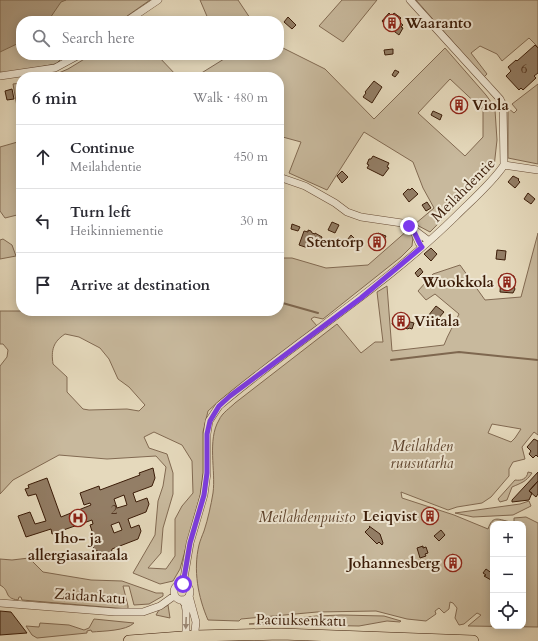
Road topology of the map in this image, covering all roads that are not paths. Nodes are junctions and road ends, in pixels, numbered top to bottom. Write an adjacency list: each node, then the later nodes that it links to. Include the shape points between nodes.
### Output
1 (158, 0): 3 (street)
2 (410, 0): 8 (street, via 500,99 503,105)
3 (134, 16)
4 (69, 60): 5 (street)
5 (46, 72)
6 (16, 75): 7 (street)
7 (0, 76)
8 (504, 165): 9 (street, Meilahdentie); 12 (street, Meilahdentie)
9 (538, 170)
10 (284, 179): 11 (street, via 305,186 335,202 347,212 362,218 402,223)
11 (413, 229): 12 (street); 13 (street)
12 (429, 241): 13 (street, Meilahdentie)
13 (422, 247): 14 (street, Meilahdentie, via 361,298 219,406 210,421 207,434 204,495 190,543)
14 (183, 584): 15 (street, via 175,587); 16 (street, via 189,589)
15 (174, 596): 17 (street, via 177,600); 18 (street, Zaidankatu, via 160,606 143,612)
16 (189, 596): 17 (street); 19 (street, via 196,622)
17 (182, 600): 19 (street, one-way to 19, via 185,604)
18 (0, 603)
19 (190, 639): 20 (main road, Paciuksenkatu); 21 (main road, Paciuksenkatu, via 303,634)
20 (129, 641)
21 (464, 641): 22 (main road, Paciuksenkatu)
22 (472, 641)

